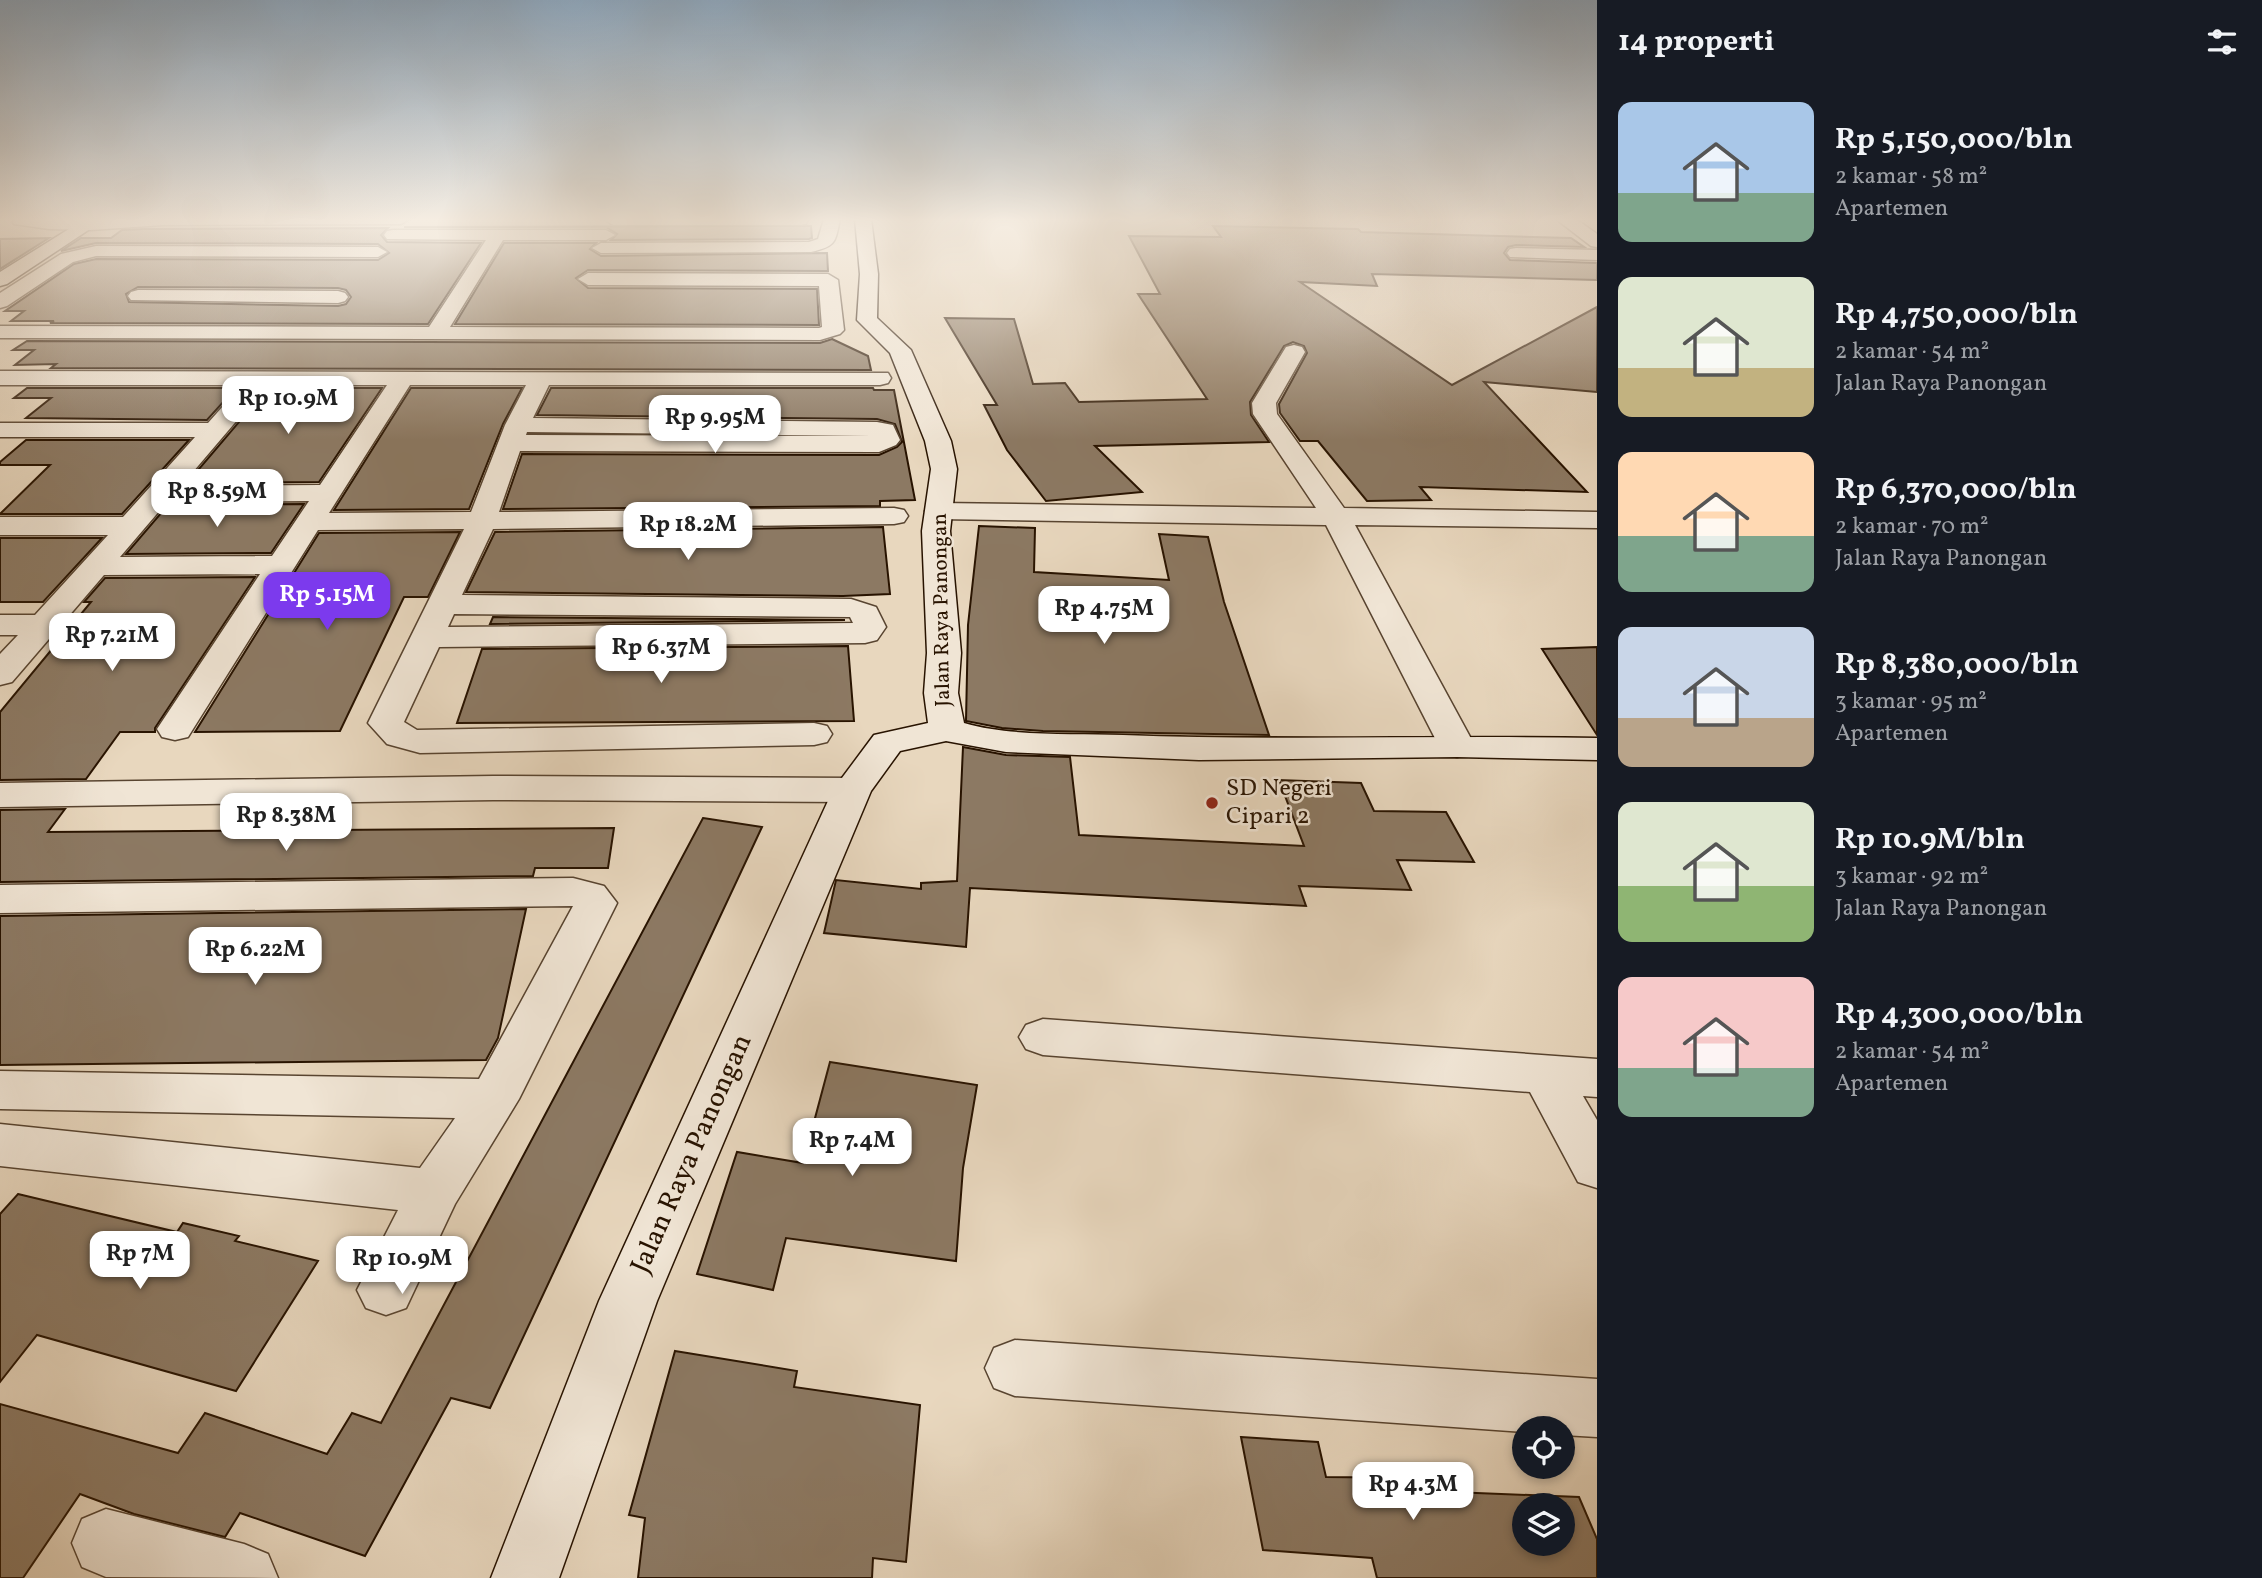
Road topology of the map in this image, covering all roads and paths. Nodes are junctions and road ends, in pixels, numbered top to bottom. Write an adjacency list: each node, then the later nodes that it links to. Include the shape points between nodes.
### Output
1 (198, 293): 7 (street, via 338,297)
2 (461, 293): 8 (street)
3 (831, 293): 9 (street, via 833,330 820,334)
4 (868, 293): 22 (street, Jalan Raya Panongan, via 867,320 900,350 938,441 944,469)
5 (575, 310): 9 (street)
6 (0, 332): 7 (street)
7 (304, 335): 8 (street)
8 (434, 335): 9 (street)
9 (565, 335)
10 (1294, 352): 24 (street, via 1264,403 1265,414)
11 (0, 378): 13 (street)
12 (880, 378): 15 (street)
13 (260, 379): 14 (street); 18 (street)
14 (402, 379): 15 (street); 20 (street)
15 (541, 379): 17 (street)
16 (0, 430): 18 (street)
17 (514, 434): 17 (street, via 877,429 884,430 887,440 879,444); 26 (street)
18 (208, 438): 19 (street); 21 (street)
19 (0, 447)
20 (328, 493): 21 (street); 27 (street)
21 (159, 494): 29 (street)
22 (939, 510): 24 (street); 38 (street, Jalan Raya Panongan, via 936,531 944,653 940,693)
23 (894, 516): 26 (street)
24 (1336, 517): 25 (street); 40 (street)
25 (1597, 520)
26 (482, 521): 27 (street); 32 (street)
27 (307, 523): 30 (street)
28 (0, 526): 29 (street)
29 (131, 526): 31 (street)
30 (281, 565): 31 (street); 37 (street)
31 (96, 566): 34 (street)
32 (444, 604): 35 (street); 35 (street, via 851,608 865,612 870,627 865,633)
33 (0, 625): 34 (street)
34 (44, 625): 36 (street)
35 (428, 637): 39 (street, via 386,723 402,739)
36 (0, 675)
37 (174, 729)
38 (947, 730): 40 (street, via 1006,741 1199,749); 42 (street, Jalan Raya Panongan, via 887,743)
39 (814, 734)
40 (1457, 746): 41 (street)
41 (1597, 749)
42 (852, 790): 43 (street, via 493,788); 59 (street, Jalan Raya Panongan, via 628,1301)
43 (0, 795)
44 (0, 899): 49 (street, via 573,892 589,896 596,903)
45 (1042, 1037): 46 (street)
46 (1546, 1074): 47 (street); 52 (street)
47 (1597, 1078)
48 (15, 1089): 49 (street); 50 (street)
49 (494, 1099): 53 (street)
50 (0, 1129)
51 (0, 1145): 53 (street)
52 (1597, 1167)
53 (434, 1192): 54 (street)
54 (386, 1290)
55 (1015, 1368): 56 (street)
56 (1597, 1408)
57 (106, 1543): 58 (street)
58 (244, 1578)
59 (525, 1578)

